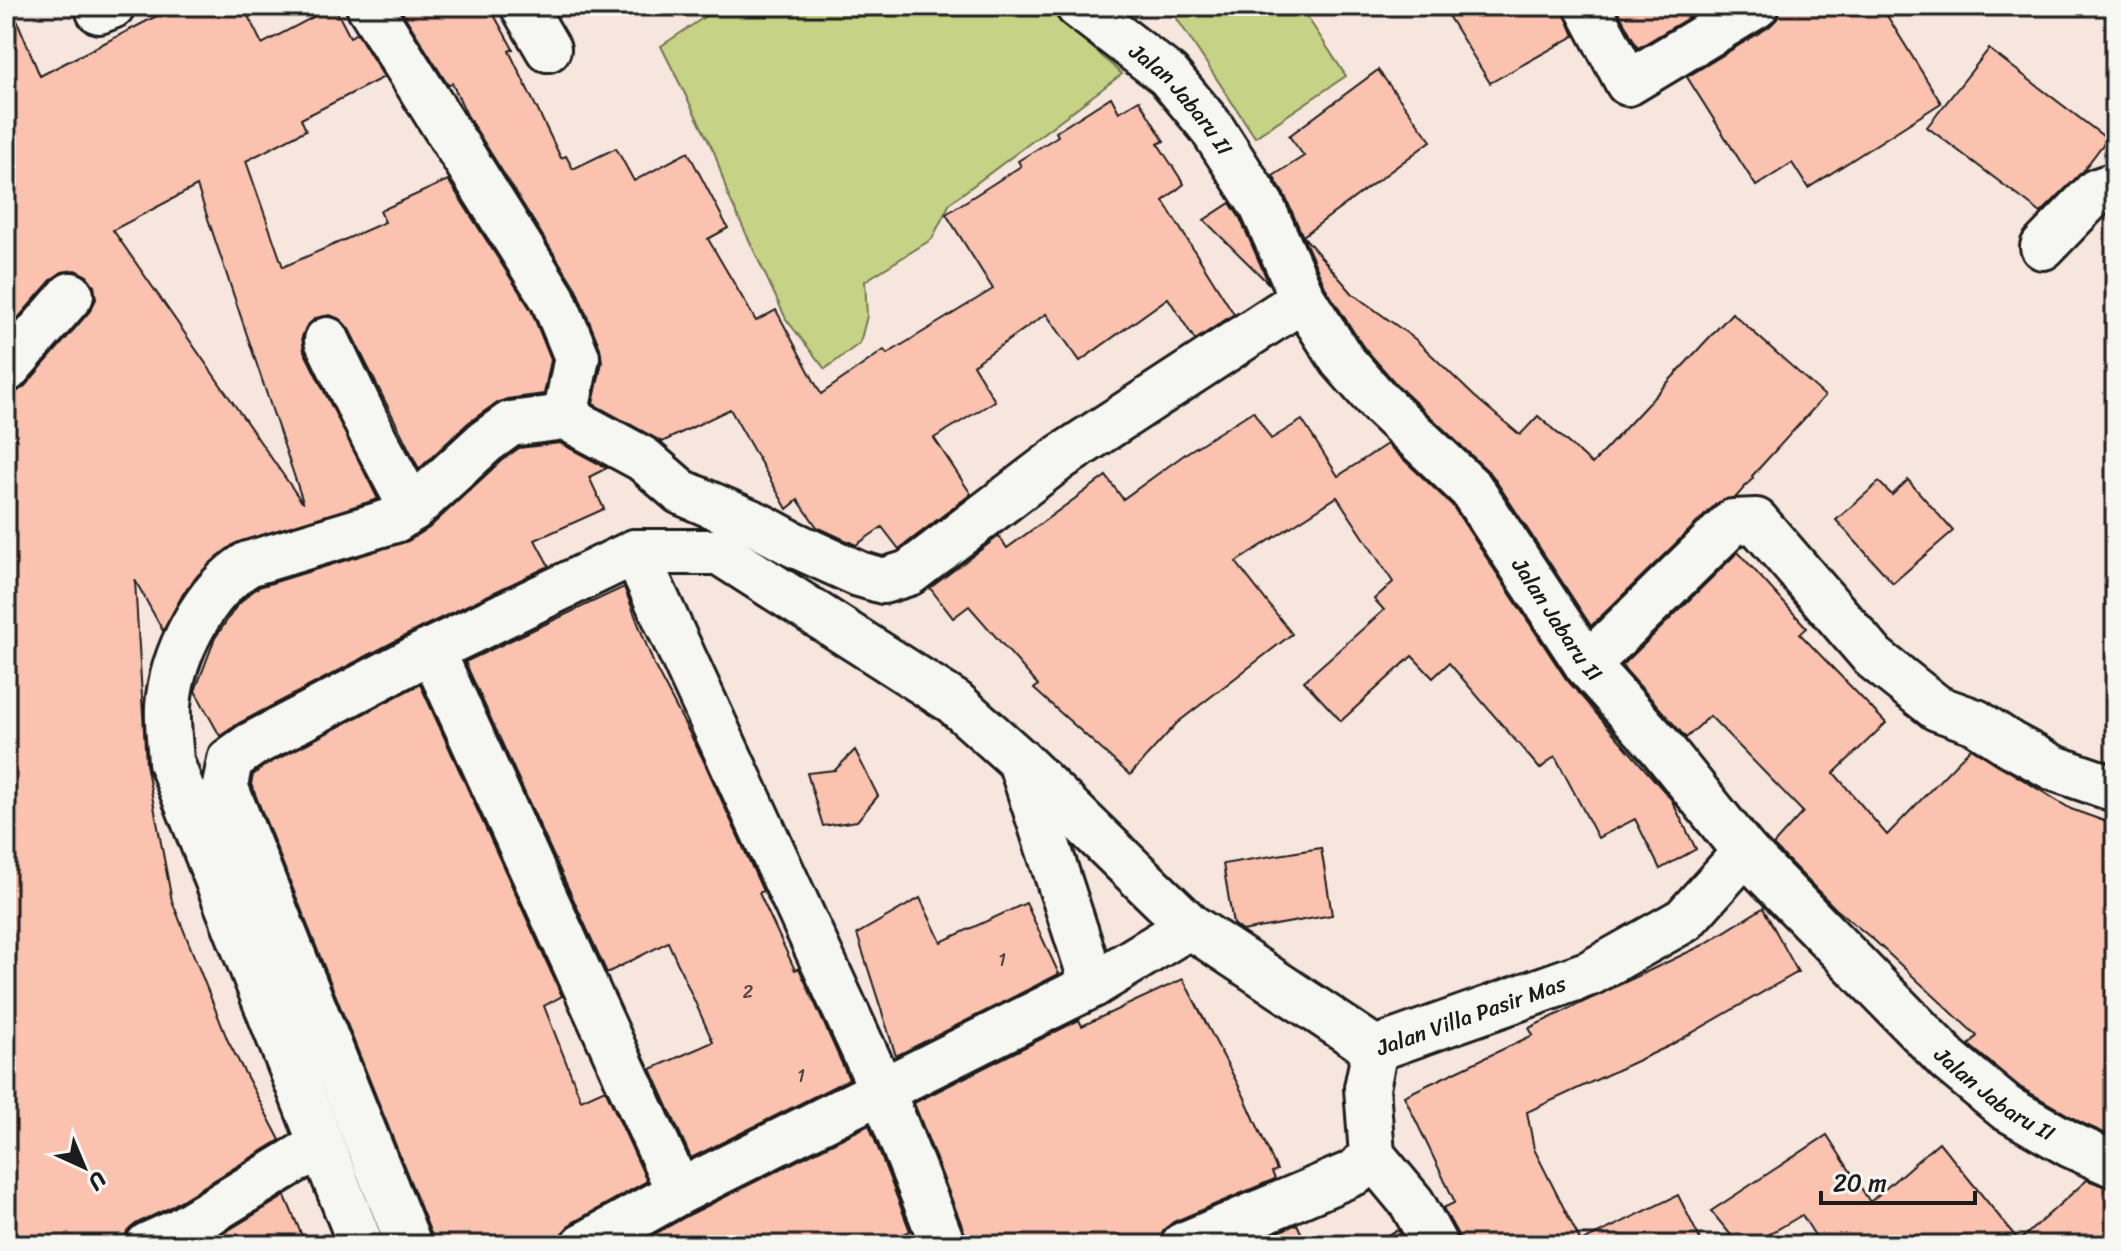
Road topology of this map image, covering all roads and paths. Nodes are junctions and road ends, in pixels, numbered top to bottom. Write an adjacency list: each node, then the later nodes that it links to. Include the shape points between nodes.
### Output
1 (369, 6): 13 (street, via 553,299 577,357)
2 (523, 6): 6 (street)
3 (1078, 6): 10 (street, Jalan Jabaru II, via 1168,75 1211,127 1262,206)
4 (1587, 6): 5 (street, via 1628,83)
5 (1756, 6)
6 (548, 49)
7 (2115, 185): 8 (street, via 2097,191)
8 (2043, 247)
9 (71, 295): 12 (street)
10 (1303, 299): 13 (street, via 1061,457 909,573 883,581 681,492 643,459); 17 (street, Jalan Jabaru II, via 1342,360 1379,402 1471,489)
11 (327, 340): 14 (street)
12 (6, 370)
13 (565, 417): 14 (street, via 510,424)
14 (412, 509): 25 (street, via 395,520 248,564 230,575 192,626 168,707 171,762)
15 (635, 552): 16 (street); 18 (street, via 719,552 954,702); 24 (street)
16 (432, 650): 28 (street); 31 (street, via 251,745 230,760 225,786)
17 (1587, 665): 19 (street, via 1733,522 1756,521 1874,658 1937,708 1976,722 2054,768); 20 (street, Jalan Jabaru II)
18 (1020, 761): 21 (street); 22 (street)
19 (2115, 789)
20 (1745, 852): 23 (street, Jalan Villa Pasir Mas, via 1684,920 1590,973); 27 (street, Jalan Jabaru II, via 1948,1060 2006,1108)
21 (1190, 926): 22 (street); 23 (street)
22 (1093, 985): 24 (street)
23 (1375, 1049): 26 (street, Jalan Villa Pasir Mas, via 1367,1088)
24 (882, 1090): 28 (street); 33 (street)
25 (320, 1145): 29 (street); 30 (street)
26 (1372, 1155): 34 (street, via 1356,1172); 35 (street, via 1412,1203)
27 (2115, 1165)
28 (679, 1192): 32 (street)
29 (148, 1245)
30 (361, 1245)
31 (409, 1245)
32 (584, 1245)
33 (943, 1245)
34 (1183, 1245)
35 (1435, 1245)

